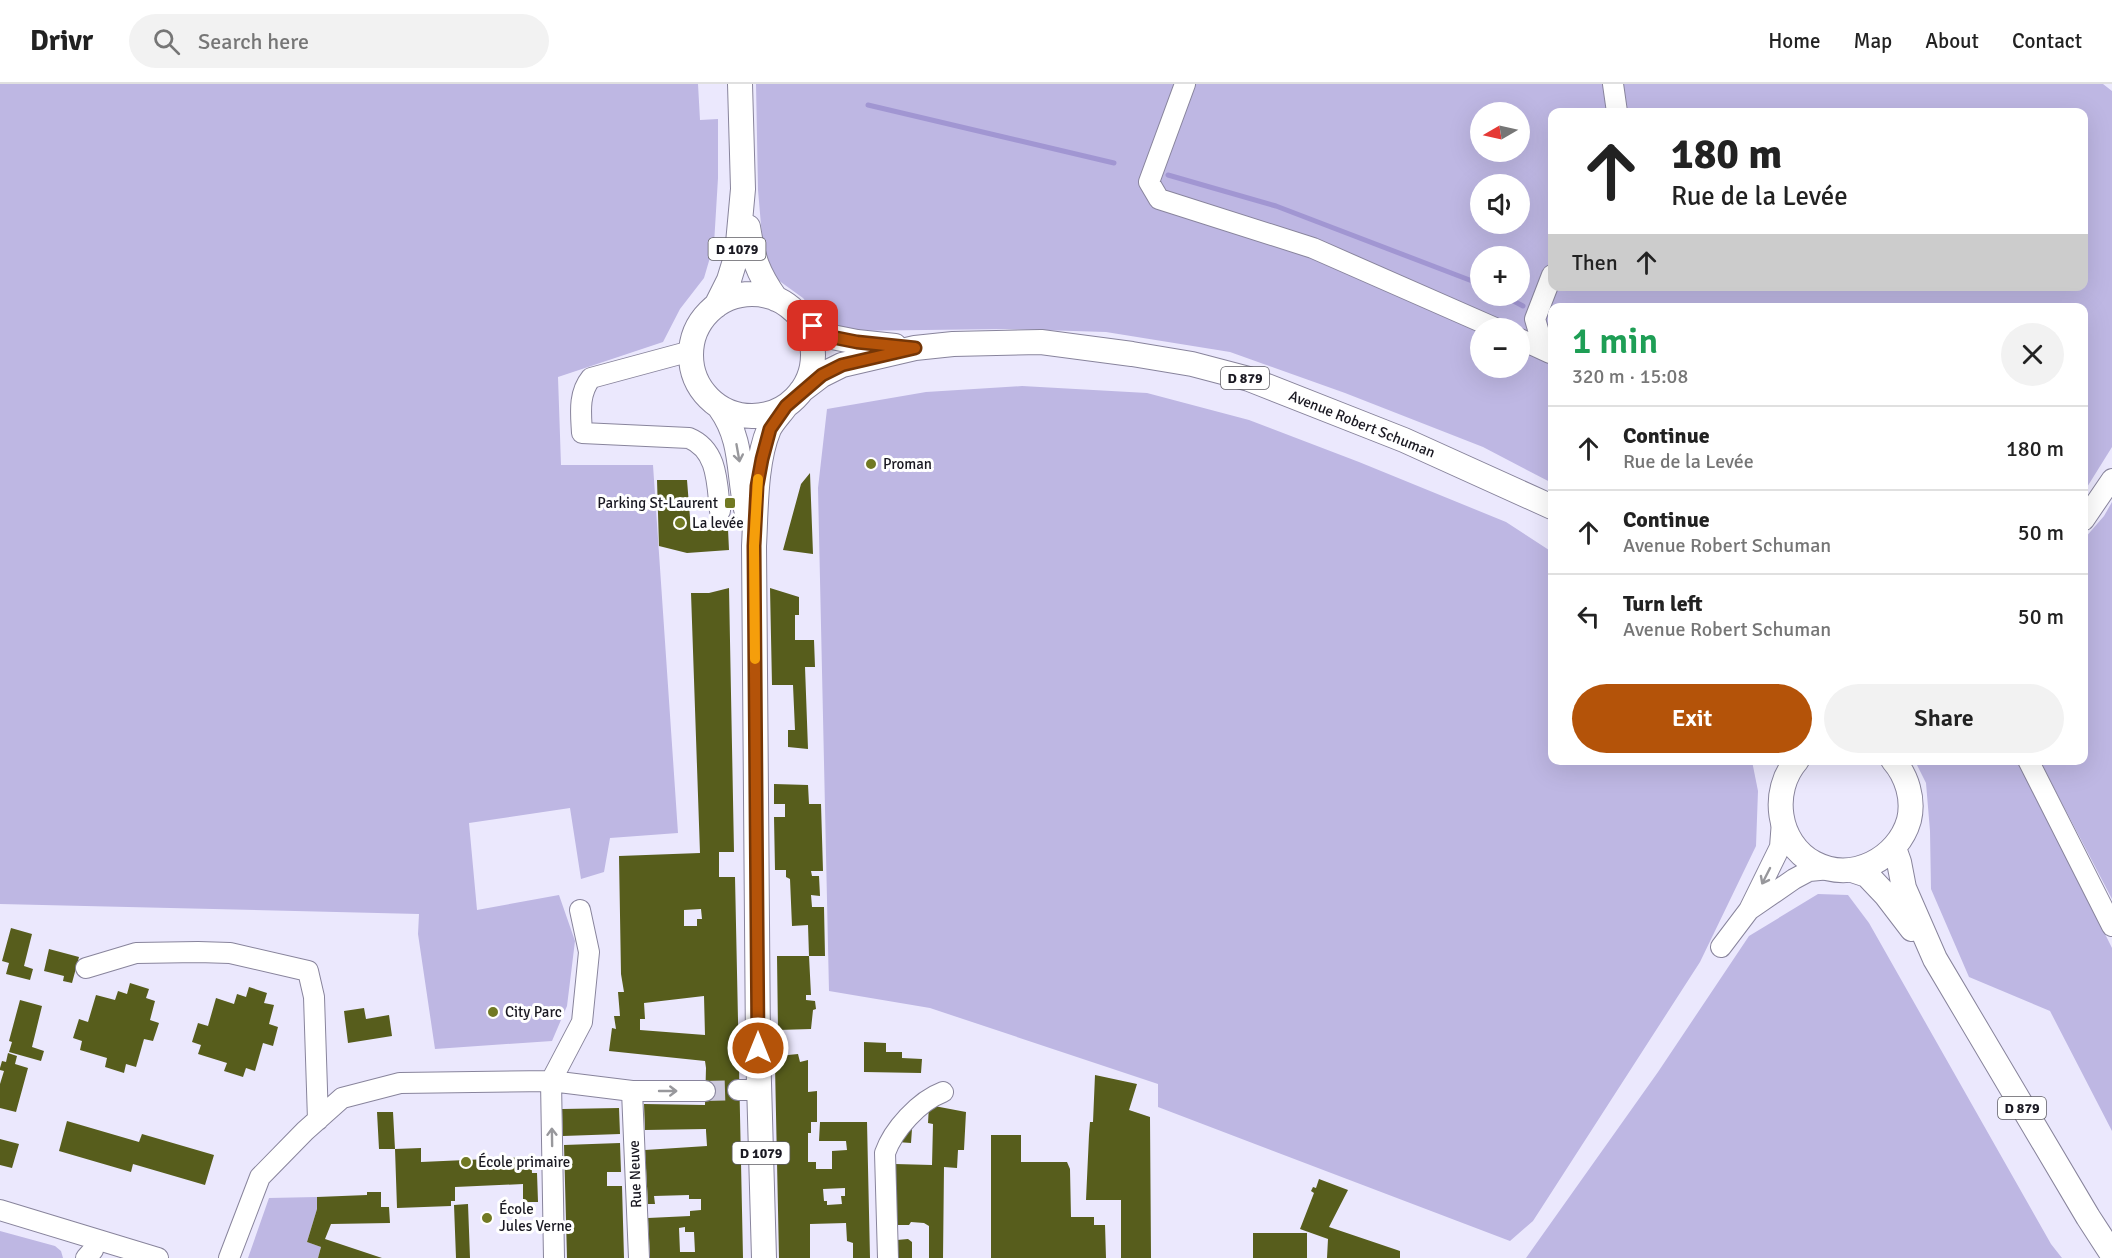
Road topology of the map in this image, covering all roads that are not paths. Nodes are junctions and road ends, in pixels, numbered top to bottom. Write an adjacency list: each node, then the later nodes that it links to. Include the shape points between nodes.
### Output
1 (740, 84): 5 (main road, D 1079)
2 (1185, 84): 10 (street, via 1149,182 1159,199 1313,248)
3 (1613, 84): 4 (street)
4 (1616, 108)
5 (742, 189): 7 (main road, D 1079, via 753,258); 8 (main road, D 1079, via 737,254)
6 (1548, 285): 14 (street, via 1535,319)
7 (776, 298): 8 (main road, via 748,294); 9 (main road)
8 (716, 306): 13 (main road, via 703,318)
9 (799, 316): 12 (main road, Avenue Robert Schuman / D 879, via 827,336); 15 (main road, via 812,341 813,356 810,374)
10 (1472, 318)
11 (1530, 344): 14 (street)
12 (915, 348): 15 (main road, Avenue Robert Schuman / D 879, via 842,365 822,375); 18 (main road, Avenue Robert Schuman / D 879, via 1041,342 1192,363 1249,379 1404,440)
13 (691, 351): 16 (main road, via 698,383); 19 (street, via 591,378 581,397 582,433 690,438 701,443 715,468)
14 (1548, 353)
15 (794, 399): 16 (main road, via 771,413 754,416); 21 (main road, D 1079, via 770,429 757,486)
16 (720, 408): 21 (main road, D 1079, one-way to 21, via 729,420 738,448)
17 (2112, 479): 20 (street)
18 (1548, 505)
19 (720, 511)
20 (2088, 514)
21 (754, 546): 49 (main road, D 1079, via 749,1090)
22 (1783, 765): 26 (main road)
23 (1793, 765): 26 (main road)
24 (1897, 765): 28 (main road, via 1907,783 1910,817)
25 (2031, 765): 32 (street)
26 (1783, 785): 27 (main road)
27 (1782, 821): 29 (main road, via 1800,852 1814,863); 31 (street, one-way to 31, via 1780,847)
28 (1894, 848): 29 (main road, via 1865,867); 34 (main road, D 879, via 1904,888)
29 (1841, 869): 31 (street, via 1809,871); 34 (main road, D 879, via 1867,875)
30 (580, 910): 36 (street, via 589,952 582,1022)
31 (1749, 910): 33 (street)
32 (2112, 926)
33 (1721, 947)
34 (1935, 960): 43 (main road, D 879)
35 (86, 968): 40 (street, via 136,953 198,952 242,955 308,971 314,997)
36 (550, 1081): 37 (street); 40 (street, via 400,1083 342,1098); 47 (street, one-way to 36)
37 (632, 1091): 38 (street, one-way to 38); 48 (street, Rue Neuve)
38 (705, 1091)
39 (943, 1092): 50 (street, via 931,1097 899,1127 885,1154)
40 (318, 1120): 46 (street, via 260,1177)
41 (0, 1210): 42 (street)
42 (96, 1240): 44 (street); 45 (street)
43 (2112, 1254)
44 (86, 1258)
45 (158, 1258)
46 (229, 1258)
47 (554, 1258)
48 (639, 1258)
49 (764, 1258)
50 (888, 1258)

